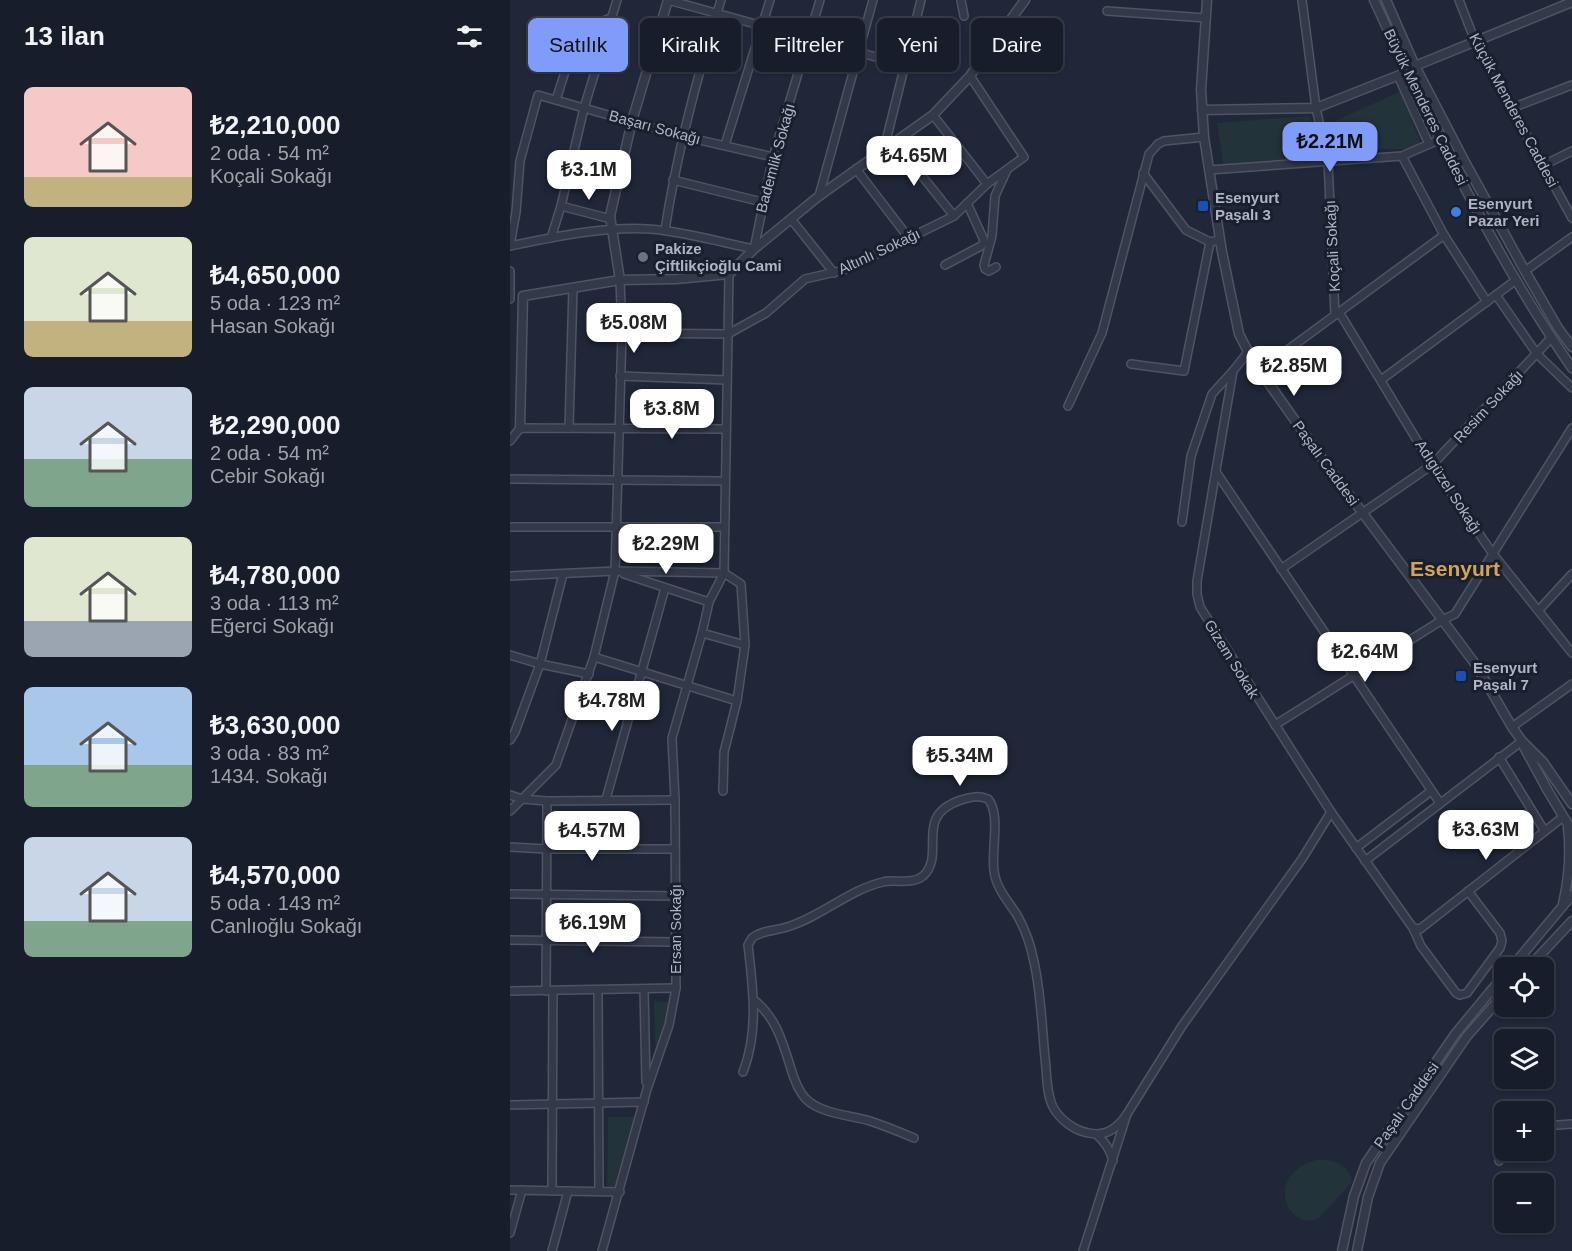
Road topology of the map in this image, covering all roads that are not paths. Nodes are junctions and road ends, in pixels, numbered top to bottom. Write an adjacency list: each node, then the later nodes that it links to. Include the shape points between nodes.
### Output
1 (617, 0): 19 (street)
2 (668, 0): 17 (street); 43 (street)
3 (721, 0): 17 (street)
4 (770, 0): 20 (street)
5 (820, 0): 21 (street, Bademlik Sokağı)
6 (873, 0): 25 (street)
7 (921, 0): 22 (street)
8 (961, 0): 18 (street)
9 (1025, 0): 35 (street)
10 (1207, 0): 23 (street, Paşalı Caddesi)
11 (1302, 0): 39 (street, Koçali Sokağı)
12 (1374, 0): 34 (street, Büyük Menderes Caddesi)
13 (1386, 0): 28 (street, Büyük Menderes Caddesi)
14 (1459, 0): 26 (street, Küçük Menderes Caddesi)
15 (1572, 2): 26 (street)
16 (1107, 11): 23 (street)
17 (717, 14): 24 (street); 44 (street)
18 (963, 16)
19 (611, 18)
20 (764, 18)
21 (814, 18)
22 (917, 18)
23 (1206, 18): 41 (street, Paşalı Caddesi)
24 (753, 24)
25 (865, 28)
26 (1475, 41): 28 (street); 40 (street, Küçük Menderes Caddesi)
27 (753, 55): 49 (street)
28 (1415, 66): 83 (street, Büyük Menderes Caddesi)
29 (565, 72): 37 (street)
30 (595, 72): 38 (street)
31 (798, 72): 53 (street, Bademlik Sokağı)
32 (853, 72): 62 (street)
33 (903, 72): 50 (street)
34 (1403, 74): 39 (street); 46 (street, Büyük Menderes Caddesi); 48 (street)
35 (970, 76): 42 (street); 56 (street, Altınlı Sokağı, via 1024,157)
36 (1572, 85): 40 (street)
37 (556, 100): 38 (street, Başarı Sokağı); 78 (street, Başarı Sokağı, via 538,96 520,161)
38 (584, 108): 43 (street, Başarı Sokağı); 65 (street)
39 (1316, 108): 41 (street); 54 (street, Koçali Sokağı)
40 (1512, 108): 55 (street, Küçük Menderes Caddesi)
41 (1202, 110): 45 (street, Paşalı Caddesi)
42 (933, 115): 47 (street); 61 (street)
43 (632, 121): 44 (street, Başarı Sokağı); 68 (street)
44 (682, 136): 49 (street, Başarı Sokağı); 60 (street)
45 (1204, 137): 58 (street, Paşalı Caddesi); 59 (street, via 1158,144 1149,154)
46 (1441, 139): 48 (street); 87 (street, Büyük Menderes Caddesi)
47 (895, 142): 50 (street); 66 (street)
48 (1429, 144): 52 (street)
49 (725, 145): 53 (street, Başarı Sokağı)
50 (884, 149): 57 (street)
51 (1572, 151): 55 (street)
52 (1402, 156): 54 (street); 72 (street)
53 (772, 157): 63 (street, Bademlik Sokağı)
54 (1328, 161): 58 (street); 93 (street, Koçali Sokağı)
55 (1544, 165): 67 (street, Küçük Menderes Caddesi)
56 (1007, 169): 61 (street, Altınlı Sokağı); 81 (street, via 995,195 992,236 984,265 987,271)
57 (856, 170): 62 (street); 73 (street)
58 (1209, 170): 76 (street, Paşalı Caddesi)
59 (1143, 173): 77 (street, via 1186,230); 108 (street, via 1102,333)
60 (673, 180): 63 (street); 71 (street)
61 (987, 184): 64 (street, Altınlı Sokağı)
62 (819, 196): 69 (street)
63 (762, 202): 79 (street, Bademlik Sokağı)
64 (967, 203): 66 (street, Altınlı Sokağı); 80 (street, via 984,243)
65 (561, 206): 68 (street); 75 (street)
66 (954, 216): 73 (street, Altınlı Sokağı)
67 (1572, 218)
68 (611, 219): 70 (street)
69 (791, 219): 79 (street); 84 (street)
70 (612, 229): 71 (street); 75 (street); 86 (street)
71 (665, 230): 79 (street)
72 (1444, 235): 92 (street); 93 (street)
73 (908, 237): 84 (street, Altınlı Sokağı)
74 (1572, 237): 83 (street)
75 (551, 238): 78 (street)
76 (1220, 240): 77 (street); 98 (street, Paşalı Caddesi, via 1239,334)
77 (1210, 242): 100 (street, via 1184,372)
78 (510, 245)
79 (754, 249): 85 (street)
80 (945, 265)
81 (996, 267)
82 (510, 271): 91 (street)
83 (1525, 271): 97 (street, Büyük Menderes Caddesi)
84 (834, 273): 95 (street, Altınlı Sokağı, via 805,279 766,313)
85 (729, 274): 86 (street); 95 (street)
86 (620, 280): 88 (street); 94 (street)
87 (1516, 280): 89 (street); 96 (street, Büyük Menderes Caddesi)
88 (573, 288): 90 (street); 111 (street)
89 (1496, 295): 92 (street); 99 (street)
90 (523, 296): 91 (street); 110 (street)
91 (510, 299)
92 (1487, 302): 106 (street)
93 (1337, 313): 102 (street); 106 (street, Adıgüzel Sokağı)
94 (622, 333): 95 (street); 104 (street)
95 (728, 334): 105 (street)
96 (1551, 338): 99 (street, Resim Sokağı); 101 (street, Büyük Menderes Caddesi)
97 (1572, 347)
98 (1248, 352): 102 (street, Paşalı Caddesi); 103 (street, Gizem Sokak)
99 (1537, 354): 107 (street); 115 (street, Resim Sokağı)
100 (1131, 364)
101 (1572, 368)
102 (1260, 370): 120 (street, Paşalı Caddesi)
103 (1233, 371): 116 (street, Gizem Sokak); 121 (street, via 1212,394 1191,456)
104 (620, 376): 105 (street); 109 (street)
105 (727, 380): 113 (street)
106 (1382, 380): 115 (street, Adıgüzel Sokağı)
107 (1572, 388)
108 (1068, 406)
109 (618, 427): 111 (street); 113 (street); 118 (street)
110 (520, 428): 111 (street); 114 (street)
111 (569, 428)
112 (1572, 428): 125 (street)
113 (726, 429): 119 (street)
114 (511, 438)
115 (1432, 465): 120 (street, Resim Sokağı); 125 (street, Adıgüzel Sokağı)
116 (1216, 472): 126 (street); 149 (street, Gizem Sokak, via 1197,580 1198,600)
117 (510, 479): 118 (street)
118 (617, 480): 119 (street); 122 (street)
119 (725, 482): 124 (street)
120 (1364, 514): 126 (street, Resim Sokağı); 136 (street, Paşalı Caddesi)
121 (1182, 522)
122 (616, 526): 123 (street); 124 (street); 127 (street)
123 (510, 527)
124 (724, 527): 128 (street)
125 (1493, 554): 135 (street, Adıgüzel Sokağı); 136 (street, via 1455,614)
126 (1281, 570): 145 (street)
127 (615, 571): 128 (street); 129 (street); 133 (street); 141 (street)
128 (723, 573): 134 (street, Ersan Sokağı); 138 (street, via 741,584)
129 (563, 574): 131 (street); 142 (street)
130 (1572, 574): 135 (street)
131 (511, 576): 132 (street)
132 (510, 585)
133 (665, 588): 134 (street); 143 (street)
134 (710, 602): 137 (street, Ersan Sokağı)
135 (1539, 610): 139 (street, Adıgüzel Sokağı)
136 (1442, 620): 145 (street); 150 (street, Paşalı Caddesi, via 1476,665)
137 (702, 633): 138 (street); 147 (street, Ersan Sokağı)
138 (745, 645): 148 (street)
139 (1572, 653)
140 (510, 655): 142 (street)
141 (594, 657): 143 (street); 144 (street)
142 (540, 664): 144 (street); 151 (street)
143 (641, 672): 147 (street); 158 (street)
144 (589, 674): 157 (street, via 556,765)
145 (1353, 676): 149 (street); 154 (street)
146 (1572, 684): 150 (street)
147 (688, 686): 148 (street); 159 (street, Ersan Sokağı, via 672,738)
148 (737, 701): 155 (street, via 724,752)
149 (1275, 726): 164 (street, Gizem Sokak)
150 (1512, 728): 152 (street, Paşalı Caddesi)
151 (510, 740)
152 (1522, 741): 153 (street); 162 (street, Paşalı Caddesi, via 1543,762); 165 (street)
153 (1499, 757): 161 (street); 166 (street)
154 (1431, 790): 161 (street); 168 (street)
155 (723, 791)
156 (510, 795): 157 (street)
157 (522, 799): 160 (street); 163 (street)
158 (606, 800): 159 (street); 160 (street)
159 (675, 800): 170 (street, Ersan Sokağı)
160 (547, 801): 169 (street)
161 (1440, 803): 171 (street)
162 (1572, 804)
163 (510, 811)
164 (1331, 812): 168 (street, Gizem Sokak); 199 (street, via 1302,859 1182,1026)
165 (1568, 824): 166 (street); 177 (street, via 1569,875)
166 (1544, 830): 172 (street)
167 (510, 847): 169 (street)
168 (1356, 848): 171 (street, Gizem Sokak)
169 (546, 849): 170 (street); 174 (street)
170 (675, 849): 176 (street, Ersan Sokağı)
171 (1365, 861): 179 (street, Gizem Sokak)
172 (1468, 891): 179 (street, via 1420,928); 179 (street, Gizem Sokak, via 1502,941 1467,993 1456,993 1421,946)
173 (510, 894): 174 (street)
174 (546, 894): 176 (street); 181 (street)
175 (1572, 895): 177 (street)
176 (675, 896): 182 (street, Ersan Sokağı)
177 (1563, 906): 183 (street)
178 (1572, 921): 184 (street)
179 (1413, 928)
180 (510, 940): 181 (street)
181 (546, 941): 182 (street); 190 (street)
182 (675, 942): 186 (street, Ersan Sokağı)
183 (1520, 957)
184 (1538, 957)
185 (1494, 987): 215 (street, Paşalı Caddesi, via 1456,1033 1366,1163)
186 (676, 988): 187 (street); 194 (street, Ersan Sokağı, via 669,1025)
187 (644, 989): 188 (street); 194 (street)
188 (598, 990): 190 (street); 196 (street)
189 (510, 991): 190 (street)
190 (549, 991): 197 (street)
191 (754, 1000): 193 (street, via 751,1047); 202 (street, via 748,945 752,938 813,917 865,887 918,879 928,870 934,825 942,810 952,803 984,797 994,810 994,873 1029,942 1035,963 1052,1105 1070,1125); 203 (street, via 772,1018 804,1097 819,1107)
192 (1494, 1005): 216 (street, Paşalı Caddesi, via 1467,1036 1380,1164)
193 (743, 1072)
194 (647, 1089): 195 (street, Ersan Sokağı)
195 (644, 1102): 196 (street); 210 (street, Ersan Sokağı)
196 (599, 1103): 197 (street); 209 (street)
197 (552, 1104): 198 (street); 207 (street)
198 (510, 1105)
199 (1127, 1114): 202 (street, via 1112,1131); 204 (street)
200 (1572, 1124): 201 (street)
201 (1554, 1125)
202 (1096, 1134): 204 (street, via 1110,1150)
203 (914, 1138)
204 (1113, 1161): 214 (street)
205 (510, 1190): 206 (street)
206 (522, 1190): 207 (street); 211 (street)
207 (552, 1191): 208 (street)
208 (568, 1191): 209 (street); 212 (street)
209 (599, 1191): 210 (street)
210 (620, 1192): 213 (street, Ersan Sokağı)
211 (510, 1233)
212 (552, 1251)
213 (602, 1251)
214 (1083, 1251)
215 (1342, 1251)
216 (1356, 1251)

